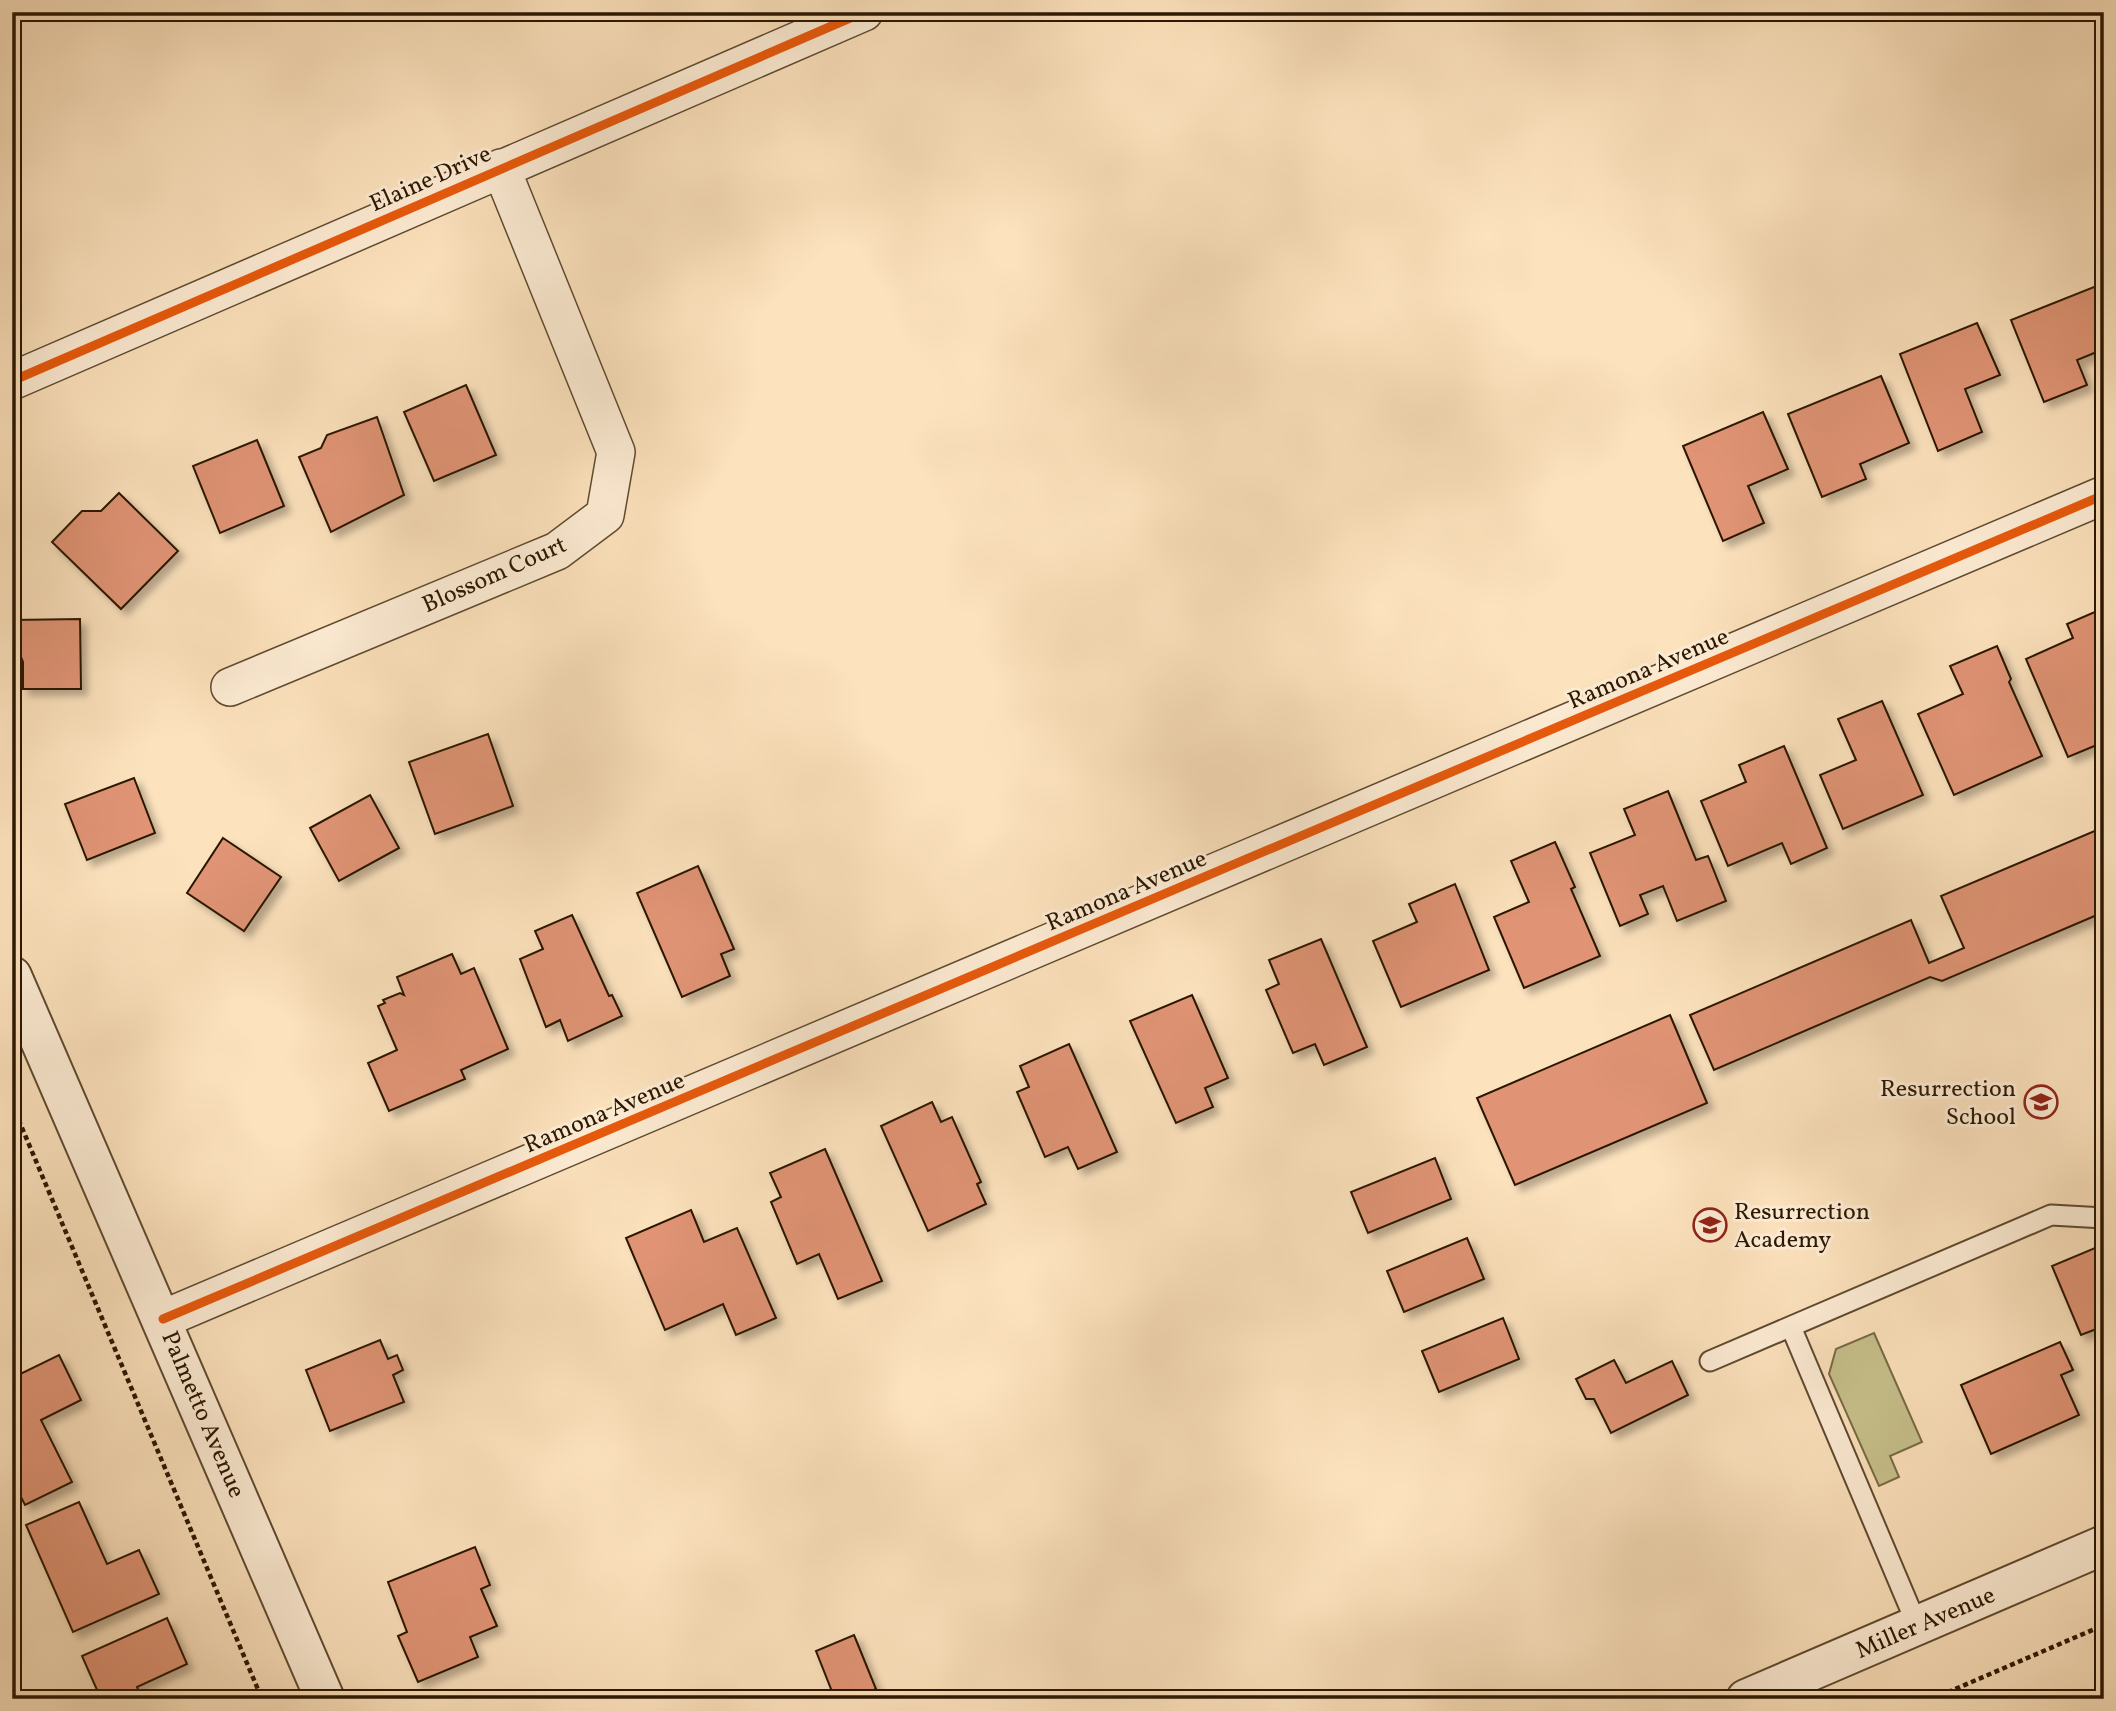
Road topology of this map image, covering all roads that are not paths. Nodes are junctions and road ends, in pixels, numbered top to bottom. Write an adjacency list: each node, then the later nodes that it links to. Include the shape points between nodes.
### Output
1 (864, 12): 2 (street, Elaine Drive)
2 (501, 168): 3 (street, Elaine Drive); 5 (street, Blossom Court, via 616,452 605,515 557,551)
3 (12, 381)
4 (2104, 495): 8 (street, Ramona Avenue)
5 (230, 687)
6 (12, 975): 8 (street, Palmetto Avenue)
7 (2104, 1218): 9 (lane, via 2052,1215)
8 (163, 1320): 13 (street, Palmetto Avenue)
9 (1791, 1327): 10 (lane); 12 (lane)
10 (1710, 1361)
11 (2104, 1545): 12 (street, Miller Avenue)
12 (1917, 1625): 14 (street, Miller Avenue)
13 (325, 1699)
14 (1746, 1699)

